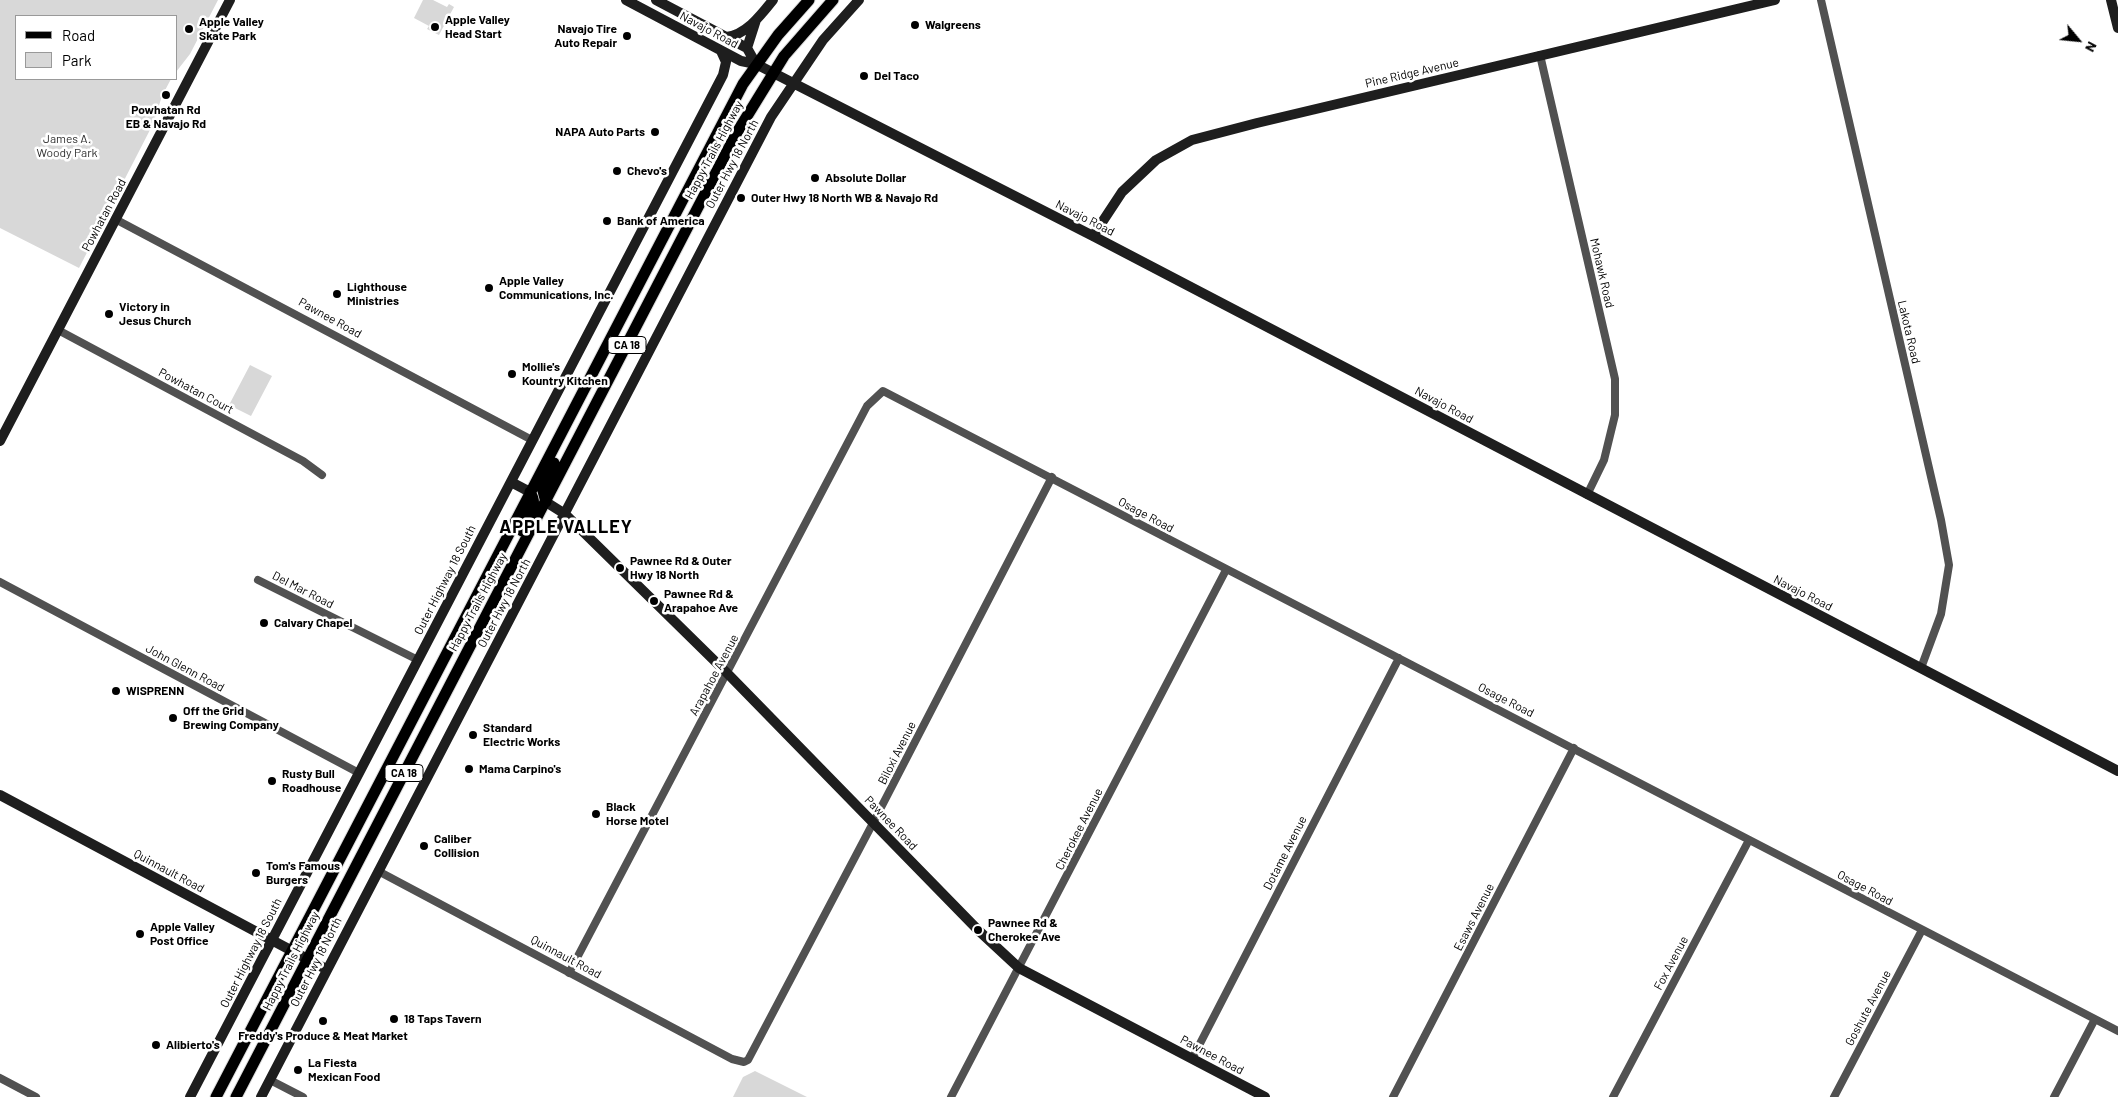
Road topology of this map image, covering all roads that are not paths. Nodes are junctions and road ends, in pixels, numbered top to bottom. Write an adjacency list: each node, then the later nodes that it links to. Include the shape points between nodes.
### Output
1 (230, 0): 22 (street, Powhatan Road)
2 (626, 0): 15 (street, Navajo Road)
3 (656, 0): 13 (street, Navajo Road)
4 (773, 0): 11 (street)
5 (809, 0): 18 (main road, Happy Trails Highway / CA 18)
6 (833, 0): 19 (main road, Happy Trails Highway / CA 18)
7 (859, 0): 21 (street, Outer Hwy 18 North, via 823,40)
8 (1775, 0): 16 (street, Pine Ridge Avenue)
9 (1821, 0): 42 (street, Lakota Road, via 1942,520 1949,565 1941,614)
10 (2111, 0): 12 (street)
11 (757, 19): 13 (street, via 734,36); 14 (street)
12 (2118, 28)
13 (726, 37): 14 (street, Navajo Road)
14 (747, 48): 18 (street, Navajo Road)
15 (721, 51): 17 (street, Navajo Road); 20 (street, via 726,62)
16 (1540, 55): 23 (street, Pine Ridge Avenue, via 1192,140 1156,160 1122,192); 33 (street, Mohawk Road, via 1616,379 1615,415 1604,460)
17 (741, 61): 18 (street, Navajo Road); 20 (street)
18 (756, 64): 19 (street, Navajo Road); 26 (main road, Happy Trails Highway / CA 18)
19 (773, 73): 21 (street, Navajo Road); 34 (main road, Happy Trails Highway / CA 18, via 736,134)
20 (723, 75): 27 (street, Outer Highway 18 South)
21 (793, 82): 23 (street, Navajo Road); 35 (street, Outer Hwy 18 North, via 749,158)
22 (115, 219): 24 (street, Powhatan Road); 27 (street, Pawnee Road)
23 (1093, 236): 33 (street, Navajo Road)
24 (58, 330): 28 (street, Powhatan Road); 29 (street, Powhatan Court, via 303,461)
25 (883, 391): 30 (street, Osage Road); 43 (street, Arapahoe Avenue, via 867,406)
26 (580, 397): 32 (main road, Happy Trails Highway / CA 18); 34 (main road, via 577,417 542,487)
27 (532, 440): 31 (street, Outer Highway 18 South)
28 (0, 441)
29 (322, 475)
30 (1052, 477): 36 (street, Osage Road); 48 (street, Biloxi Avenue)
31 (511, 482): 32 (street); 41 (street, Outer Highway 18 South)
32 (530, 492): 39 (main road, via 535,506 501,573); 53 (main road, Happy Trails Highway / CA 18)
33 (1588, 495): 42 (street, Navajo Road)
34 (546, 502): 35 (street, Pawnee Road); 39 (main road, Happy Trails Highway / CA 18)
35 (565, 514): 43 (street, Pawnee Road); 50 (street, Outer Hwy 18 North)
36 (1226, 570): 40 (street, Osage Road); 55 (street, Cherokee Avenue)
37 (258, 580): 41 (street, Del Mar Road)
38 (0, 582): 46 (street, John Glenn Road)
39 (500, 588): 54 (main road, Happy Trails Highway / CA 18)
40 (1399, 658): 44 (street, Osage Road); 60 (street, Dotame Avenue)
41 (418, 660): 46 (street, Outer Highway 18 South)
42 (1921, 668): 45 (street, Navajo Road)
43 (728, 674): 48 (street, Pawnee Road); 57 (street, Arapahoe Avenue)
44 (1574, 748): 49 (street, Osage Road); 72 (street, Esaws Avenue)
45 (2118, 771)
46 (358, 773): 52 (street, Outer Highway 18 South)
47 (0, 795): 52 (street, Quinnault Road)
48 (873, 823): 55 (street, Pawnee Road); 61 (street, Biloxi Avenue, via 751,1056)
49 (1749, 840): 51 (street, Osage Road); 73 (street, Fox Avenue)
50 (378, 871): 56 (street, Outer Hwy 18 North); 57 (street, Quinnault Road)
51 (1922, 930): 58 (street, Osage Road); 74 (street, Goshute Avenue)
52 (272, 940): 53 (street, Quinnault Road); 65 (street, Outer Highway 18 South)
53 (293, 950): 54 (street, Quinnault Road); 66 (main road, Happy Trails Highway / CA 18)
54 (307, 959): 56 (street, Quinnault Road); 67 (main road, Happy Trails Highway / CA 18)
55 (1019, 968): 60 (street, Pawnee Road); 70 (street, Cherokee Avenue)
56 (326, 970): 63 (street, Outer Hwy 18 North)
57 (569, 973): 61 (street, Quinnault Road, via 732,1059)
58 (2095, 1019): 59 (street, Osage Road); 75 (street)
59 (2118, 1031)
60 (1192, 1059): 71 (street, Pawnee Road)
61 (744, 1062)
62 (0, 1078): 64 (street)
63 (270, 1080): 68 (street, Outer Hwy 18 North); 69 (street)
64 (36, 1097)
65 (190, 1097)
66 (216, 1097)
67 (236, 1097)
68 (260, 1097)
69 (303, 1097)
70 (951, 1097)
71 (1265, 1097)
72 (1393, 1097)
73 (1613, 1097)
74 (1834, 1097)
75 (2054, 1097)

